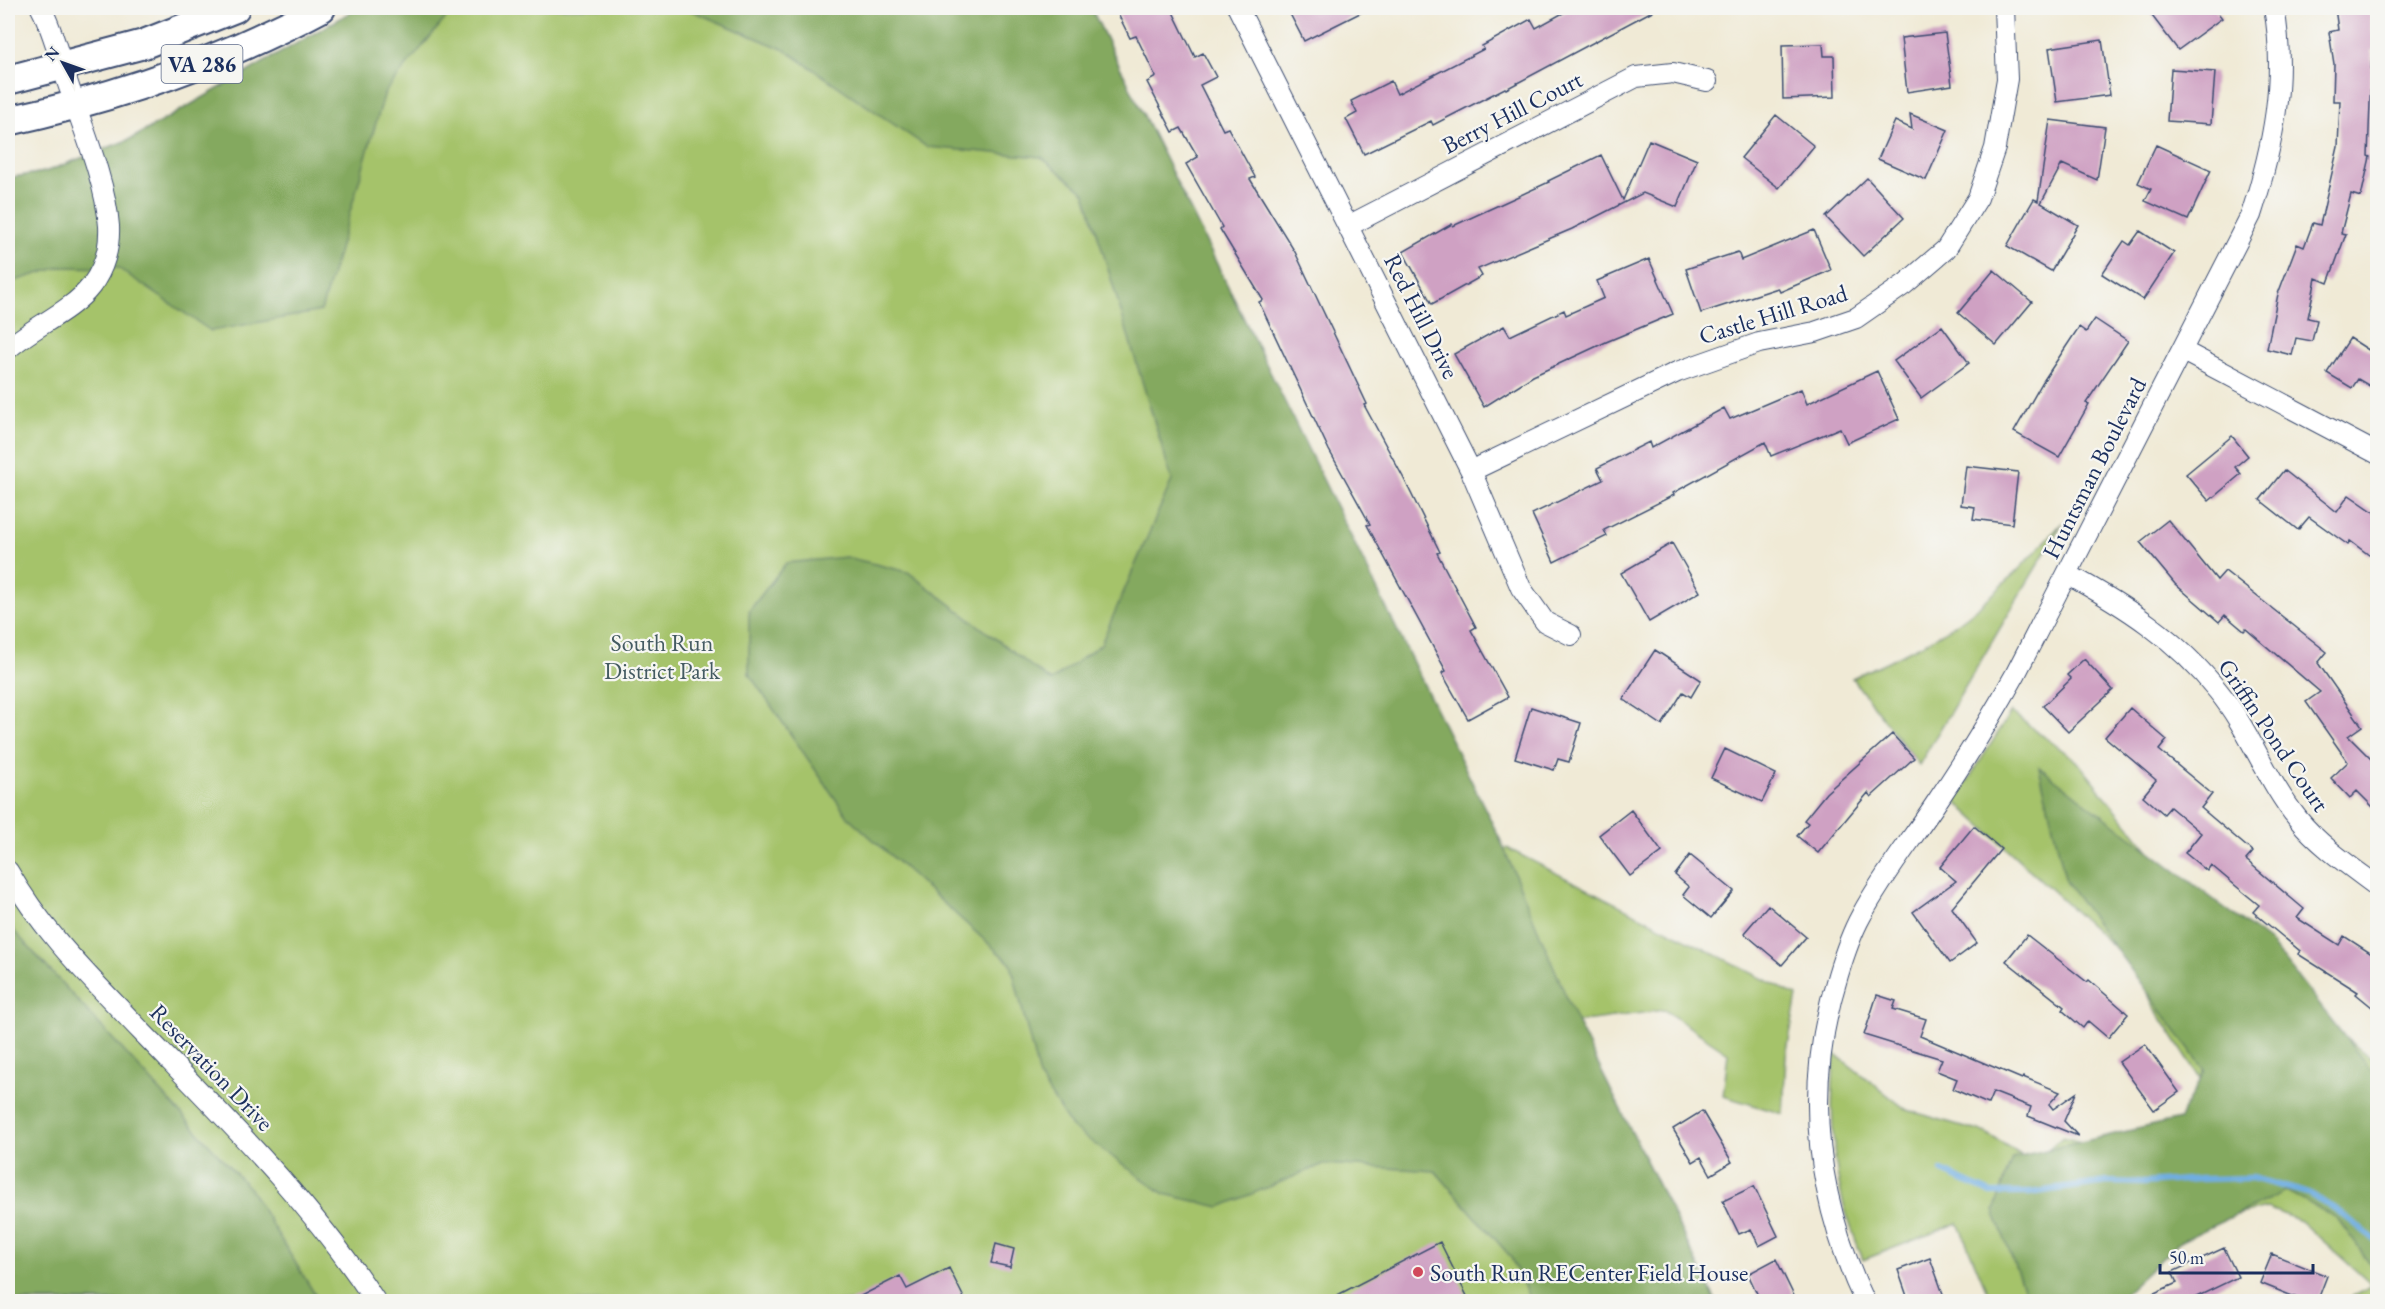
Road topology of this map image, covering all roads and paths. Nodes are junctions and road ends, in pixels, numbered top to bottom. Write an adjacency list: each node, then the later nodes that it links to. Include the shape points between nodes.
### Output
1 (41, 8): 7 (street)
2 (235, 8): 7 (highway, VA 286, via 144,44)
3 (321, 8): 10 (highway, VA 286, via 183,72)
4 (1238, 8): 12 (street, Red Hill Drive)
5 (2004, 8): 16 (street, Castle Hill Road, via 2007,78 1995,148 1978,198 1946,249 1856,318 1815,332 1759,343 1677,372)
6 (2274, 8): 14 (street, Huntsman Boulevard, via 2280,38 2276,117 2268,164 2247,224)
7 (63, 67): 8 (highway, VA 286); 10 (street)
8 (8, 80)
9 (1707, 81): 12 (street, Berry Hill Court, via 1673,73 1636,77)
10 (75, 104): 11 (highway, VA 286); 13 (street, via 107,213 109,238 102,270 83,295)
11 (8, 121)
12 (1348, 226): 16 (street, Red Hill Drive)
13 (8, 349)
14 (2183, 351): 15 (street); 17 (street, Huntsman Boulevard)
15 (2378, 454)
16 (1471, 471): 18 (street, Red Hill Drive, via 1521,588 1545,622)
17 (2067, 574): 20 (street, Griffin Pond Court, via 2138,615 2198,668 2238,719 2298,819 2319,841); 22 (street, Huntsman Boulevard, via 1983,732 1883,878 1857,923 1828,1008 1820,1051 1817,1112 1823,1176 1833,1221)
18 (1571, 635)
19 (8, 871): 21 (street, Reservation Drive, via 42,924 277,1172 316,1218)
20 (2378, 887)
21 (376, 1302)
22 (1865, 1302)

